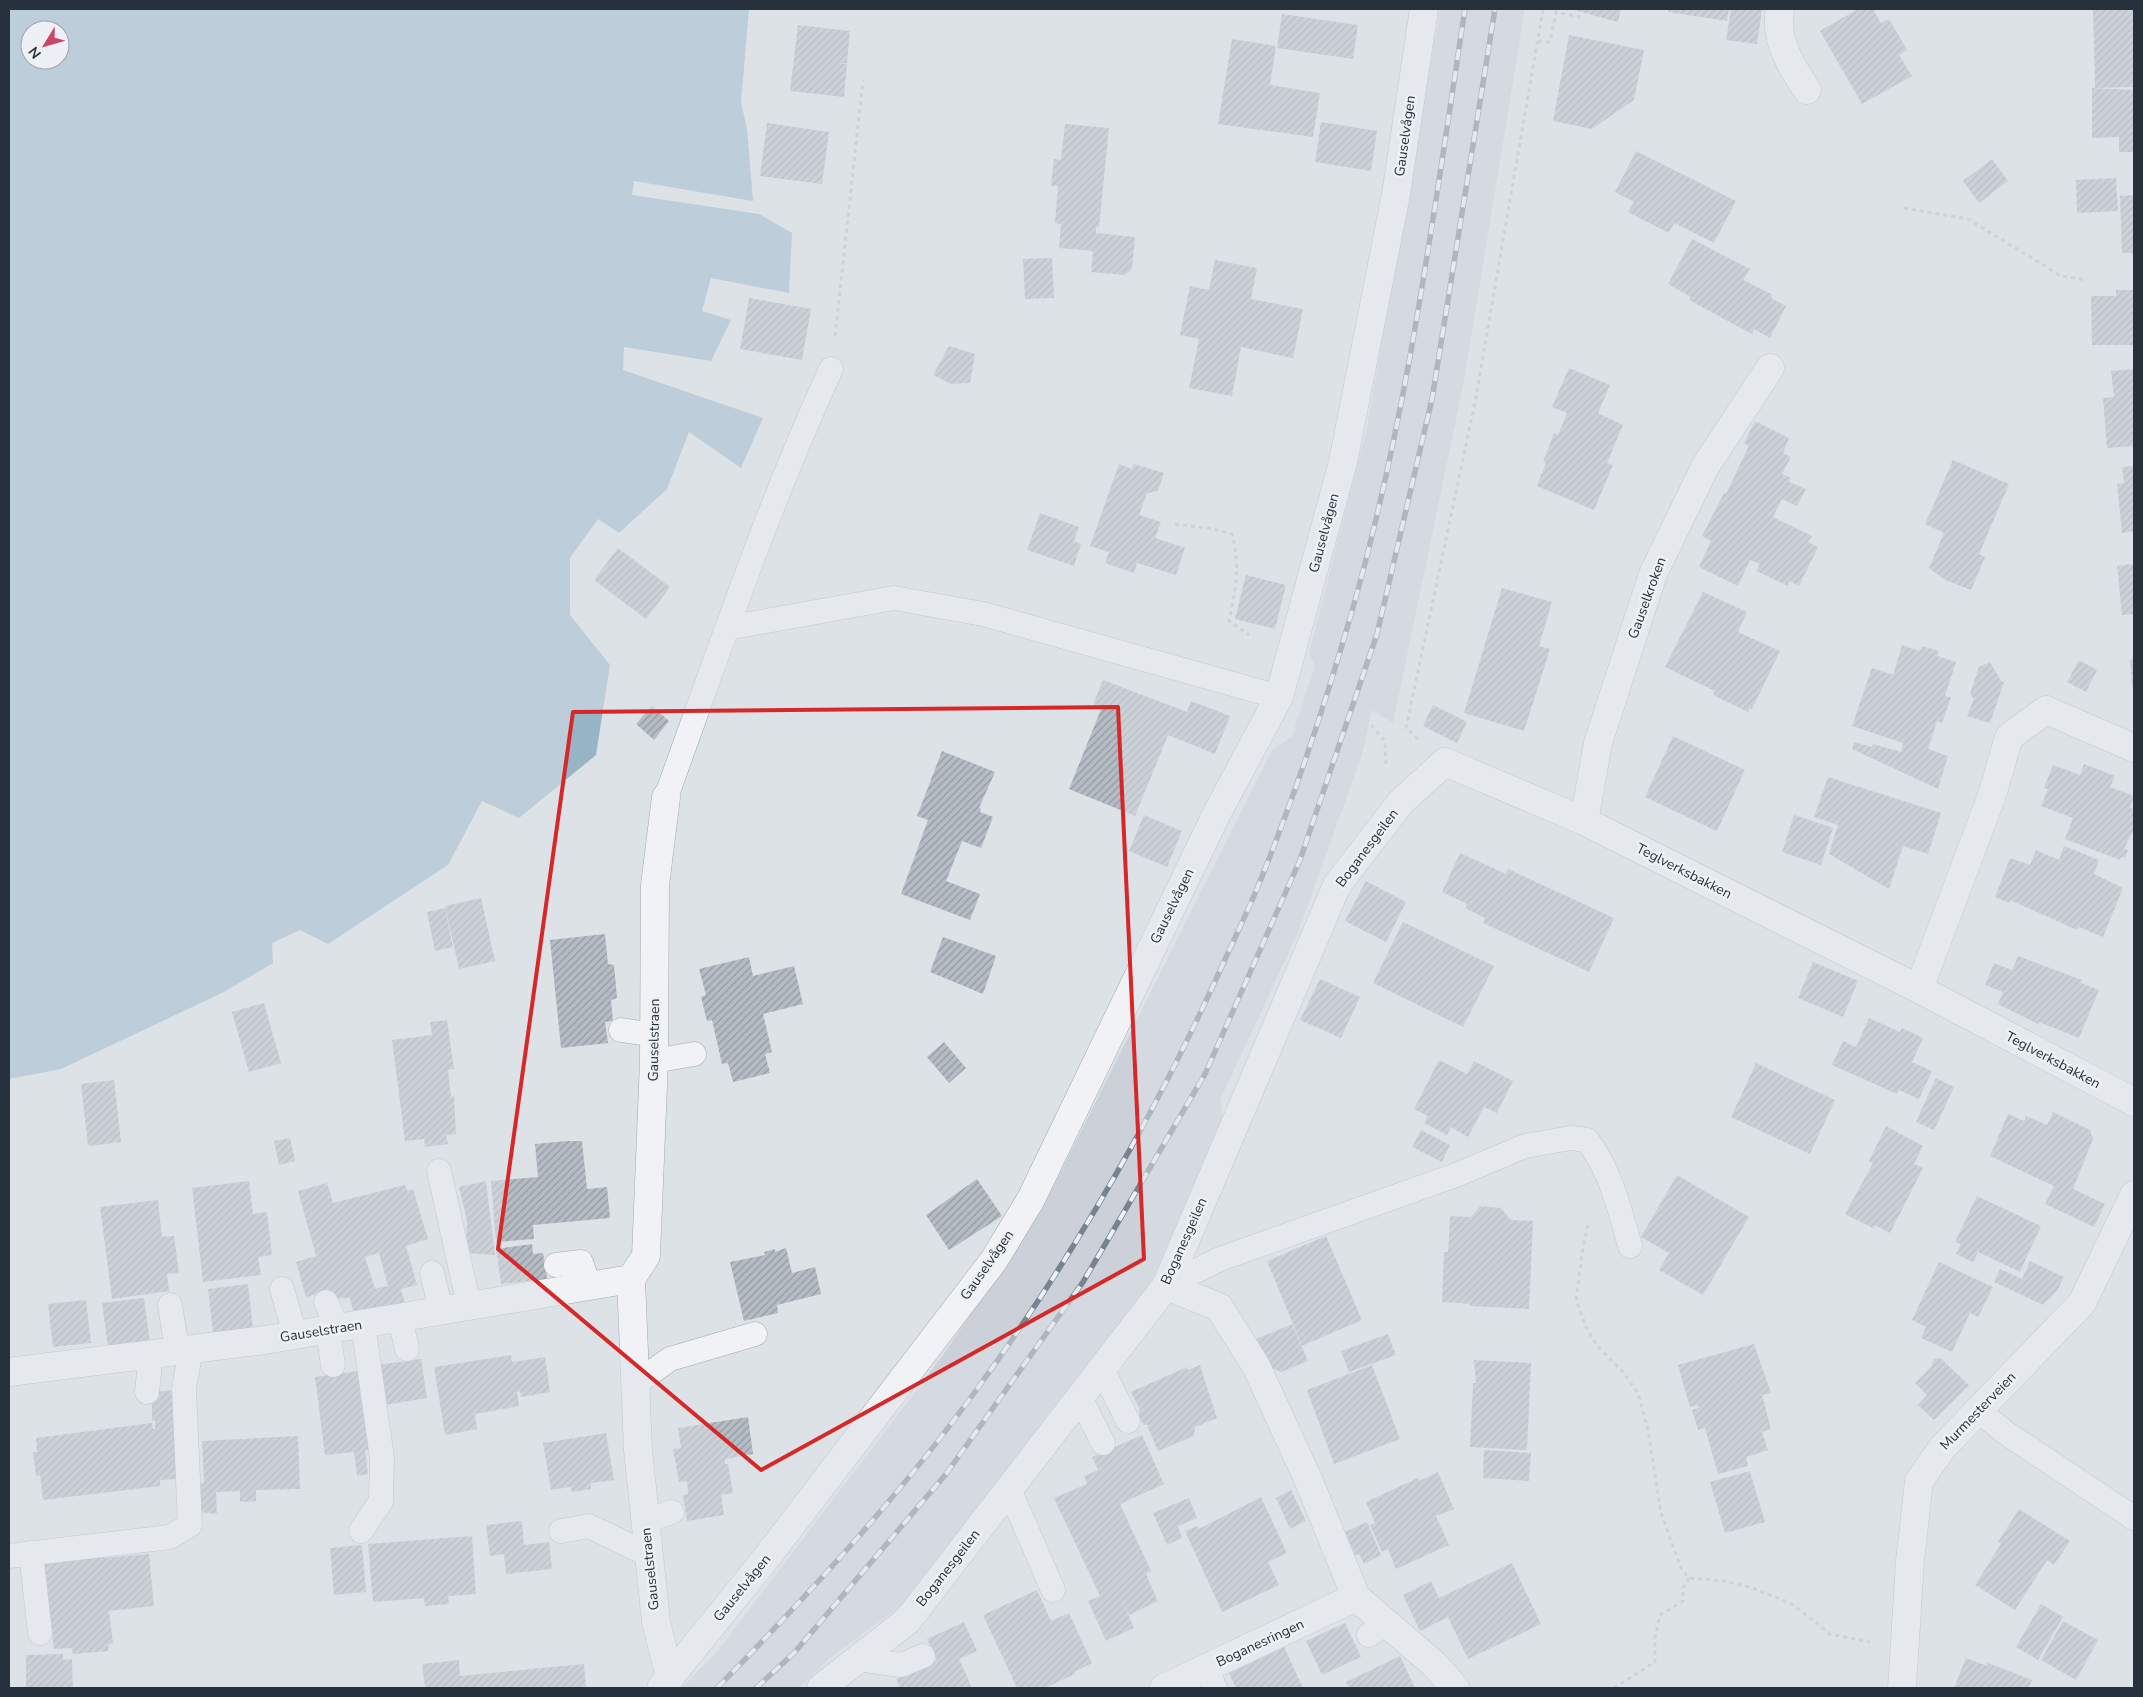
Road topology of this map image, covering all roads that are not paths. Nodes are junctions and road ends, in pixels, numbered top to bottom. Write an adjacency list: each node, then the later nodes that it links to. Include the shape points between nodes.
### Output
1 (1424, 9): 7 (street, Gauselvågen, via 1396,194 1343,462)
2 (1780, 9): 3 (street, via 1777,23 1788,60)
3 (1807, 90)
4 (1770, 368): 11 (street, Gauselkroken, via 1705,467 1653,574 1598,743)
5 (831, 369): 6 (lane, via 804,428)
6 (727, 628): 7 (lane, via 894,598 983,614); 10 (lane)
7 (1279, 697): 59 (street, Gauselvågen, via 1217,813 1031,1199 994,1260 767,1557)
8 (2134, 748): 12 (street, via 2046,710 2009,737 1992,796)
9 (1445, 762): 11 (street, Teglverksbakken); 24 (street, Boganesgeilen, via 1401,802 1338,885)
10 (666, 798): 14 (street, Gauselstraen, via 655,885)
11 (1584, 821): 12 (street, Teglverksbakken)
12 (1919, 989): 16 (street, Teglverksbakken)
13 (621, 1030): 14 (lane)
14 (654, 1048): 15 (lane); 22 (street, Gauselstraen, via 646,1256)
15 (694, 1054)
16 (2134, 1102)
17 (439, 1171): 28 (lane)
18 (2134, 1195): 42 (street, Murmesterveien, via 2082,1302)
19 (1630, 1246): 24 (lane, via 1614,1188 1601,1158 1587,1140 1571,1138 1525,1146 1450,1177 1220,1259)
20 (556, 1265): 23 (lane, via 581,1262)
21 (432, 1273): 29 (lane)
22 (631, 1279): 23 (street, Gauselstraen); 39 (street, Gauselstraen)
23 (589, 1286): 28 (street, Gauselstraen)
24 (1166, 1286): 37 (street, Boganesgeilen); 54 (street, via 1219,1307 1256,1366 1308,1479)
25 (282, 1289): 33 (lane)
26 (326, 1302): 31 (lane)
27 (170, 1305): 35 (lane)
28 (469, 1306): 29 (street, Gauselstraen)
29 (441, 1311): 30 (street, Gauselstraen)
30 (400, 1318): 31 (street, Gauselstraen); 34 (lane)
31 (343, 1327): 33 (street, Gauselstraen); 36 (lane); 49 (lane, via 382,1458 380,1501)
32 (755, 1334): 39 (lane, via 670,1359)
33 (295, 1335): 35 (street, Gauselstraen)
34 (407, 1349)
35 (173, 1351): 38 (street, Gauselstraen); 40 (lane); 51 (lane, via 184,1388 190,1525 170,1537)
36 (333, 1364)
37 (1102, 1369): 41 (street, Boganesgeilen); 43 (lane)
38 (9, 1372)
39 (635, 1384): 48 (street, Gauselstraen)
40 (147, 1392)
41 (1080, 1397): 44 (lane); 45 (street, Boganesgeilen)
42 (1979, 1411): 47 (lane, via 2006,1433); 63 (street, Murmesterveien, via 1943,1447 1919,1481)
43 (1128, 1421)
44 (1103, 1443)
45 (1009, 1489): 53 (lane); 57 (street, Boganesgeilen, via 908,1620)
46 (672, 1512): 48 (lane)
47 (2134, 1518)
48 (645, 1521): 52 (street, Gauselstraen)
49 (361, 1531)
50 (561, 1531): 52 (lane, via 588,1526)
51 (20, 1555): 55 (lane)
52 (649, 1555): 59 (street, Gauselstraen)
53 (1053, 1590)
54 (1356, 1597): 58 (street, Boganesringen); 62 (street, via 1377,1629 1434,1665)
55 (40, 1633)
56 (923, 1656): 57 (lane, via 901,1665)
57 (858, 1659): 60 (street, Boganesgeilen)
58 (1210, 1678): 61 (street, Boganesringen)
59 (666, 1683)
60 (821, 1688)
61 (1164, 1688)
62 (1455, 1688)
63 (1902, 1688)

